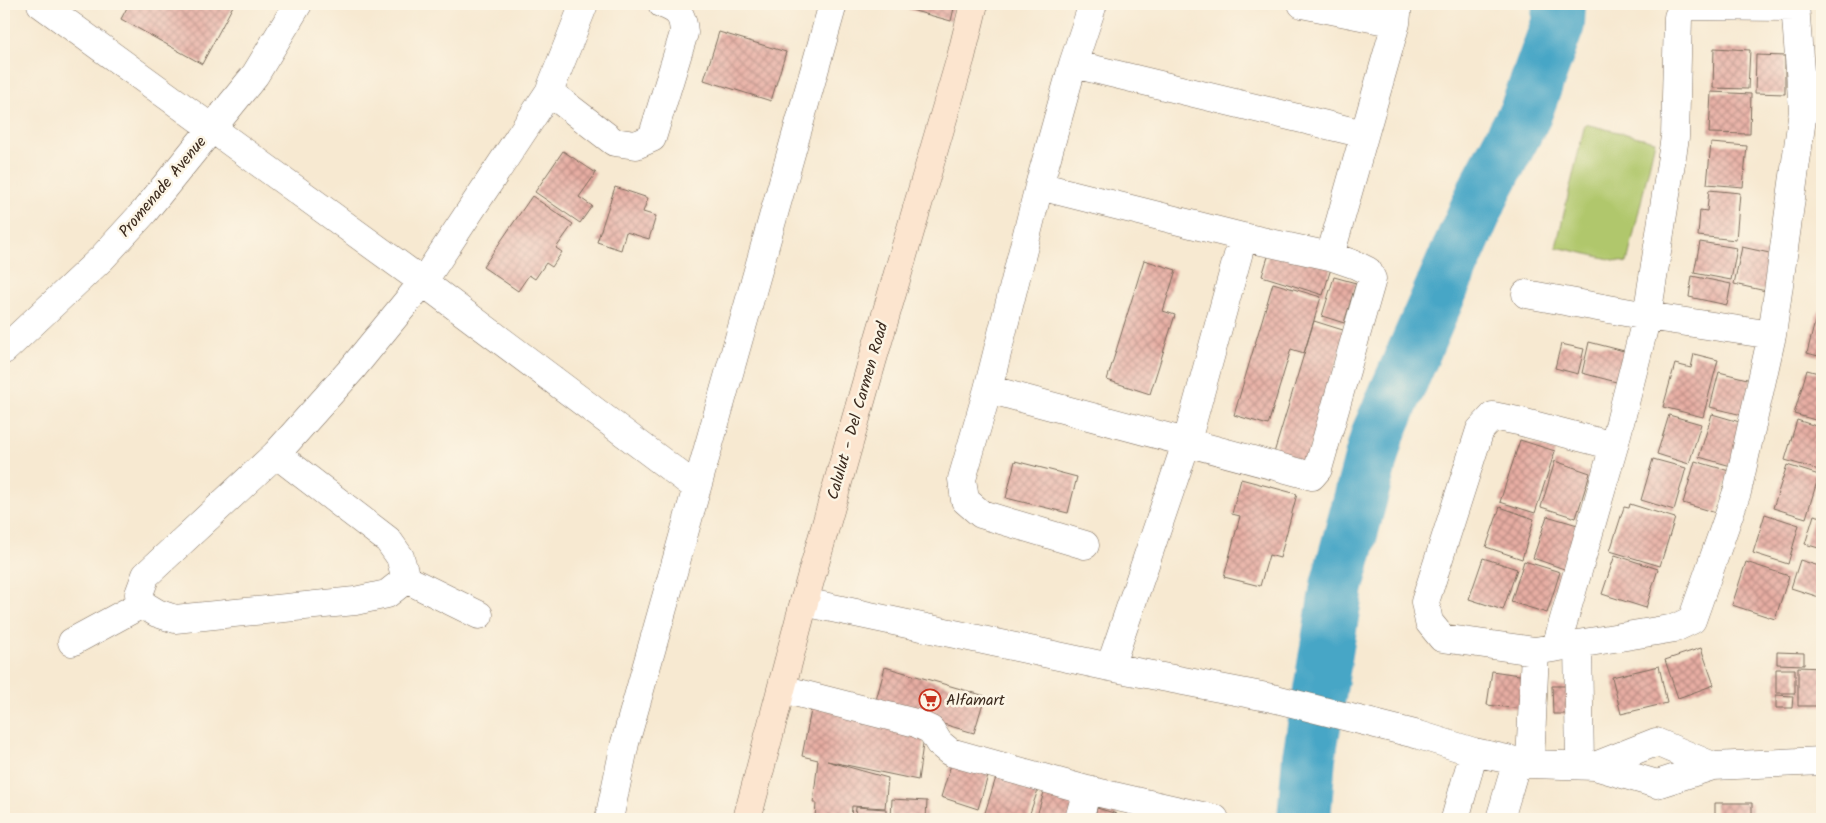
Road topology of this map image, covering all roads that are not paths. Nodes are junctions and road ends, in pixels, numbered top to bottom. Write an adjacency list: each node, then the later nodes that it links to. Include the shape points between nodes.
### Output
1 (41, 4): 13 (street)
2 (298, 4): 13 (street, Promenade Avenue, via 256,75)
3 (584, 4): 12 (street)
4 (662, 4): 12 (street, via 675,9 684,21 684,33 652,138 636,145 614,142)
5 (833, 4): 27 (street)
6 (974, 4): 30 (main road, Calulut - Del Carmen Road)
7 (1093, 4): 11 (street)
8 (1302, 4): 10 (street)
9 (1794, 6): 20 (street, via 1684,6 1678,16 1675,137); 21 (street, via 1803,111)
10 (1397, 13): 14 (street)
11 (1073, 64): 14 (street); 15 (street)
12 (549, 92): 18 (street)
13 (212, 129): 18 (street); 22 (street, Promenade Avenue, via 102,258)
14 (1364, 134): 17 (street)
15 (1039, 186): 16 (street); 23 (street)
16 (1243, 237): 17 (street); 24 (street)
17 (1330, 256): 24 (street, via 1368,271 1372,279 1318,469 1312,476 1302,474)
18 (422, 282): 26 (street, via 352,369); 27 (street)
19 (1526, 294): 20 (street)
20 (1647, 316): 21 (street); 25 (street)
21 (1772, 334): 34 (street, via 1737,492 1692,620 1675,628)
22 (4, 350)
23 (988, 389): 24 (street); 28 (street, via 962,479 965,500 981,514)
24 (1187, 441): 35 (street)
25 (1614, 446): 34 (street); 34 (street, via 1493,416 1480,430 1425,602 1429,622 1442,638)
26 (276, 454): 29 (street, via 388,540 400,557); 31 (street, via 146,575 139,594)
27 (696, 487): 43 (street, via 625,743)
28 (1085, 545)
29 (406, 579): 31 (street, via 386,594 355,601 175,618 157,614); 32 (street)
30 (804, 602): 35 (street); 36 (main road, Calulut - Del Carmen Road)
31 (142, 604): 33 (street)
32 (478, 615)
33 (72, 642)
34 (1556, 647): 39 (street); 40 (street)
35 (1110, 667): 37 (street, via 1272,698)
36 (782, 689): 42 (street, via 916,723 931,730 950,752); 44 (main road, Calulut - Del Carmen Road)
37 (1474, 752): 39 (street); 47 (street)
38 (1822, 761): 41 (street)
39 (1524, 762): 40 (street); 48 (street)
40 (1588, 765): 41 (street, via 1657,784); 41 (street, via 1656,742)
41 (1713, 766)
42 (1087, 790): 45 (street); 46 (street)
43 (609, 819)
44 (747, 819)
45 (1079, 819)
46 (1215, 819)
47 (1455, 819)
48 (1500, 819)

